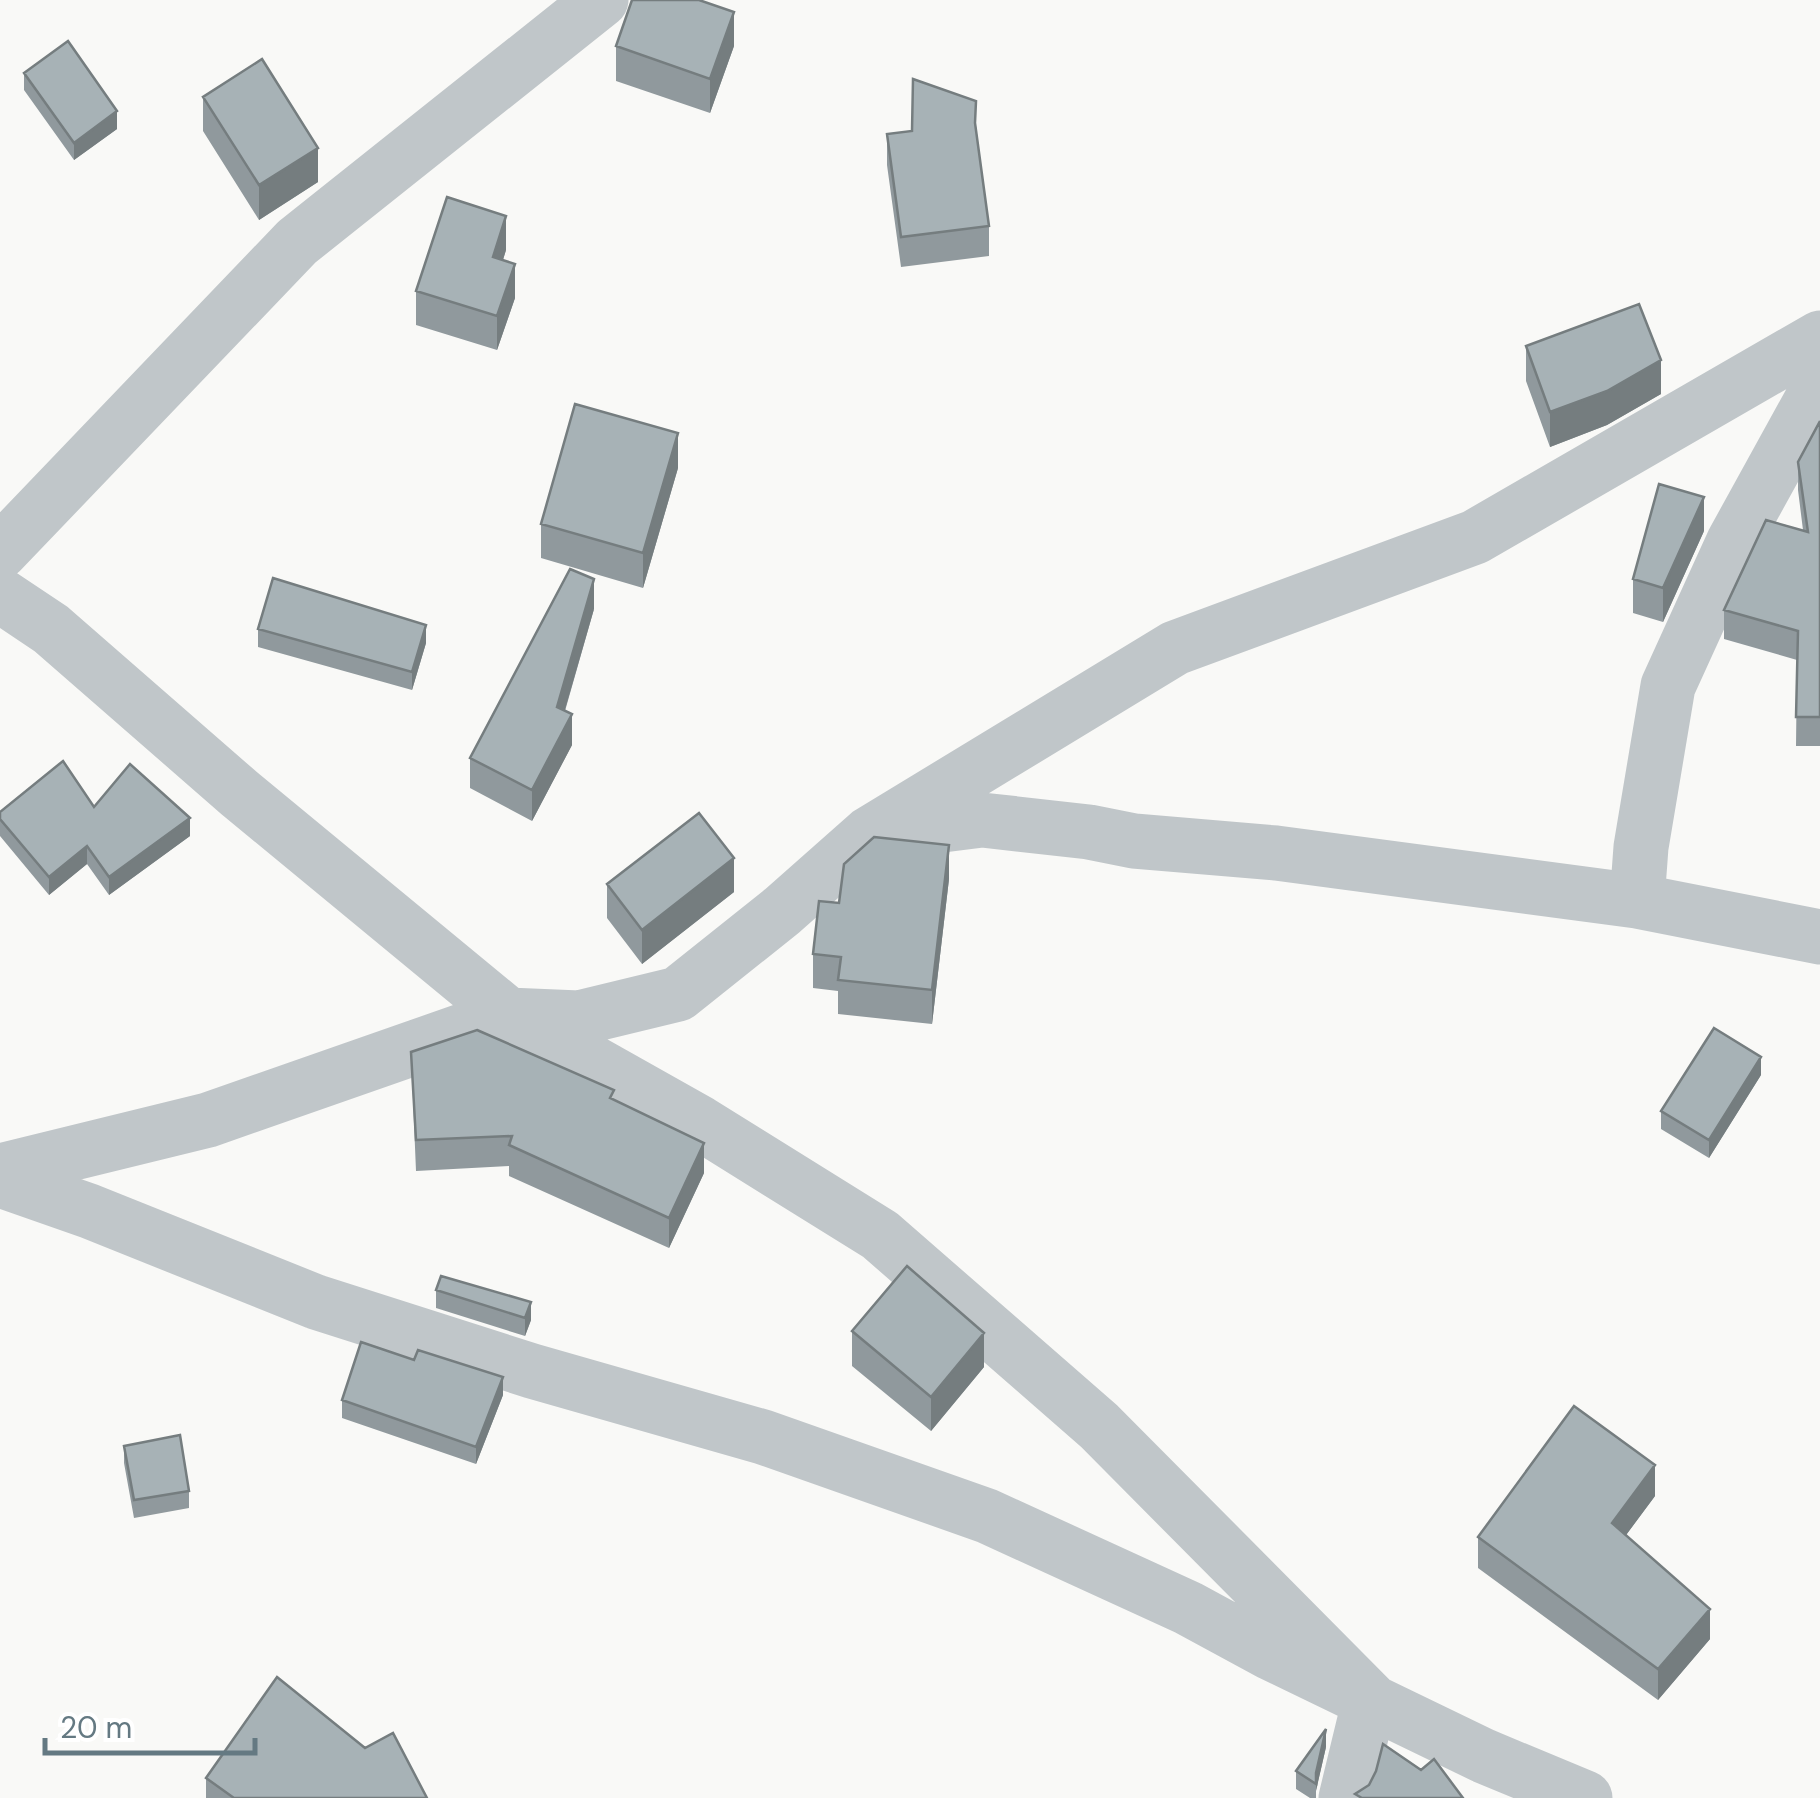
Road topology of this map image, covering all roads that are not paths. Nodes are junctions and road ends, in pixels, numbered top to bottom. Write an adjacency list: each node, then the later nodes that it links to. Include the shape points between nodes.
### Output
1 (601, 0): 4 (street, via 297,242)
2 (1820, 338): 6 (street, via 1475,537 1175,648)
3 (1820, 385): 7 (street, via 1734,542 1668,686)
4 (0, 552)
5 (0, 596): 9 (street, via 51,630)
6 (869, 834): 7 (street, via 982,820); 9 (street, via 678,994 579,1018)
7 (1637, 901): 8 (street)
8 (1820, 937)
9 (508, 1015): 10 (street, via 208,1120); 12 (street, via 880,1235 1099,1426)
10 (0, 1171)
11 (0, 1180): 12 (street, via 316,1302 763,1437 987,1516)
12 (1370, 1699): 13 (street); 14 (street)
13 (1346, 1798)
14 (1584, 1798)

